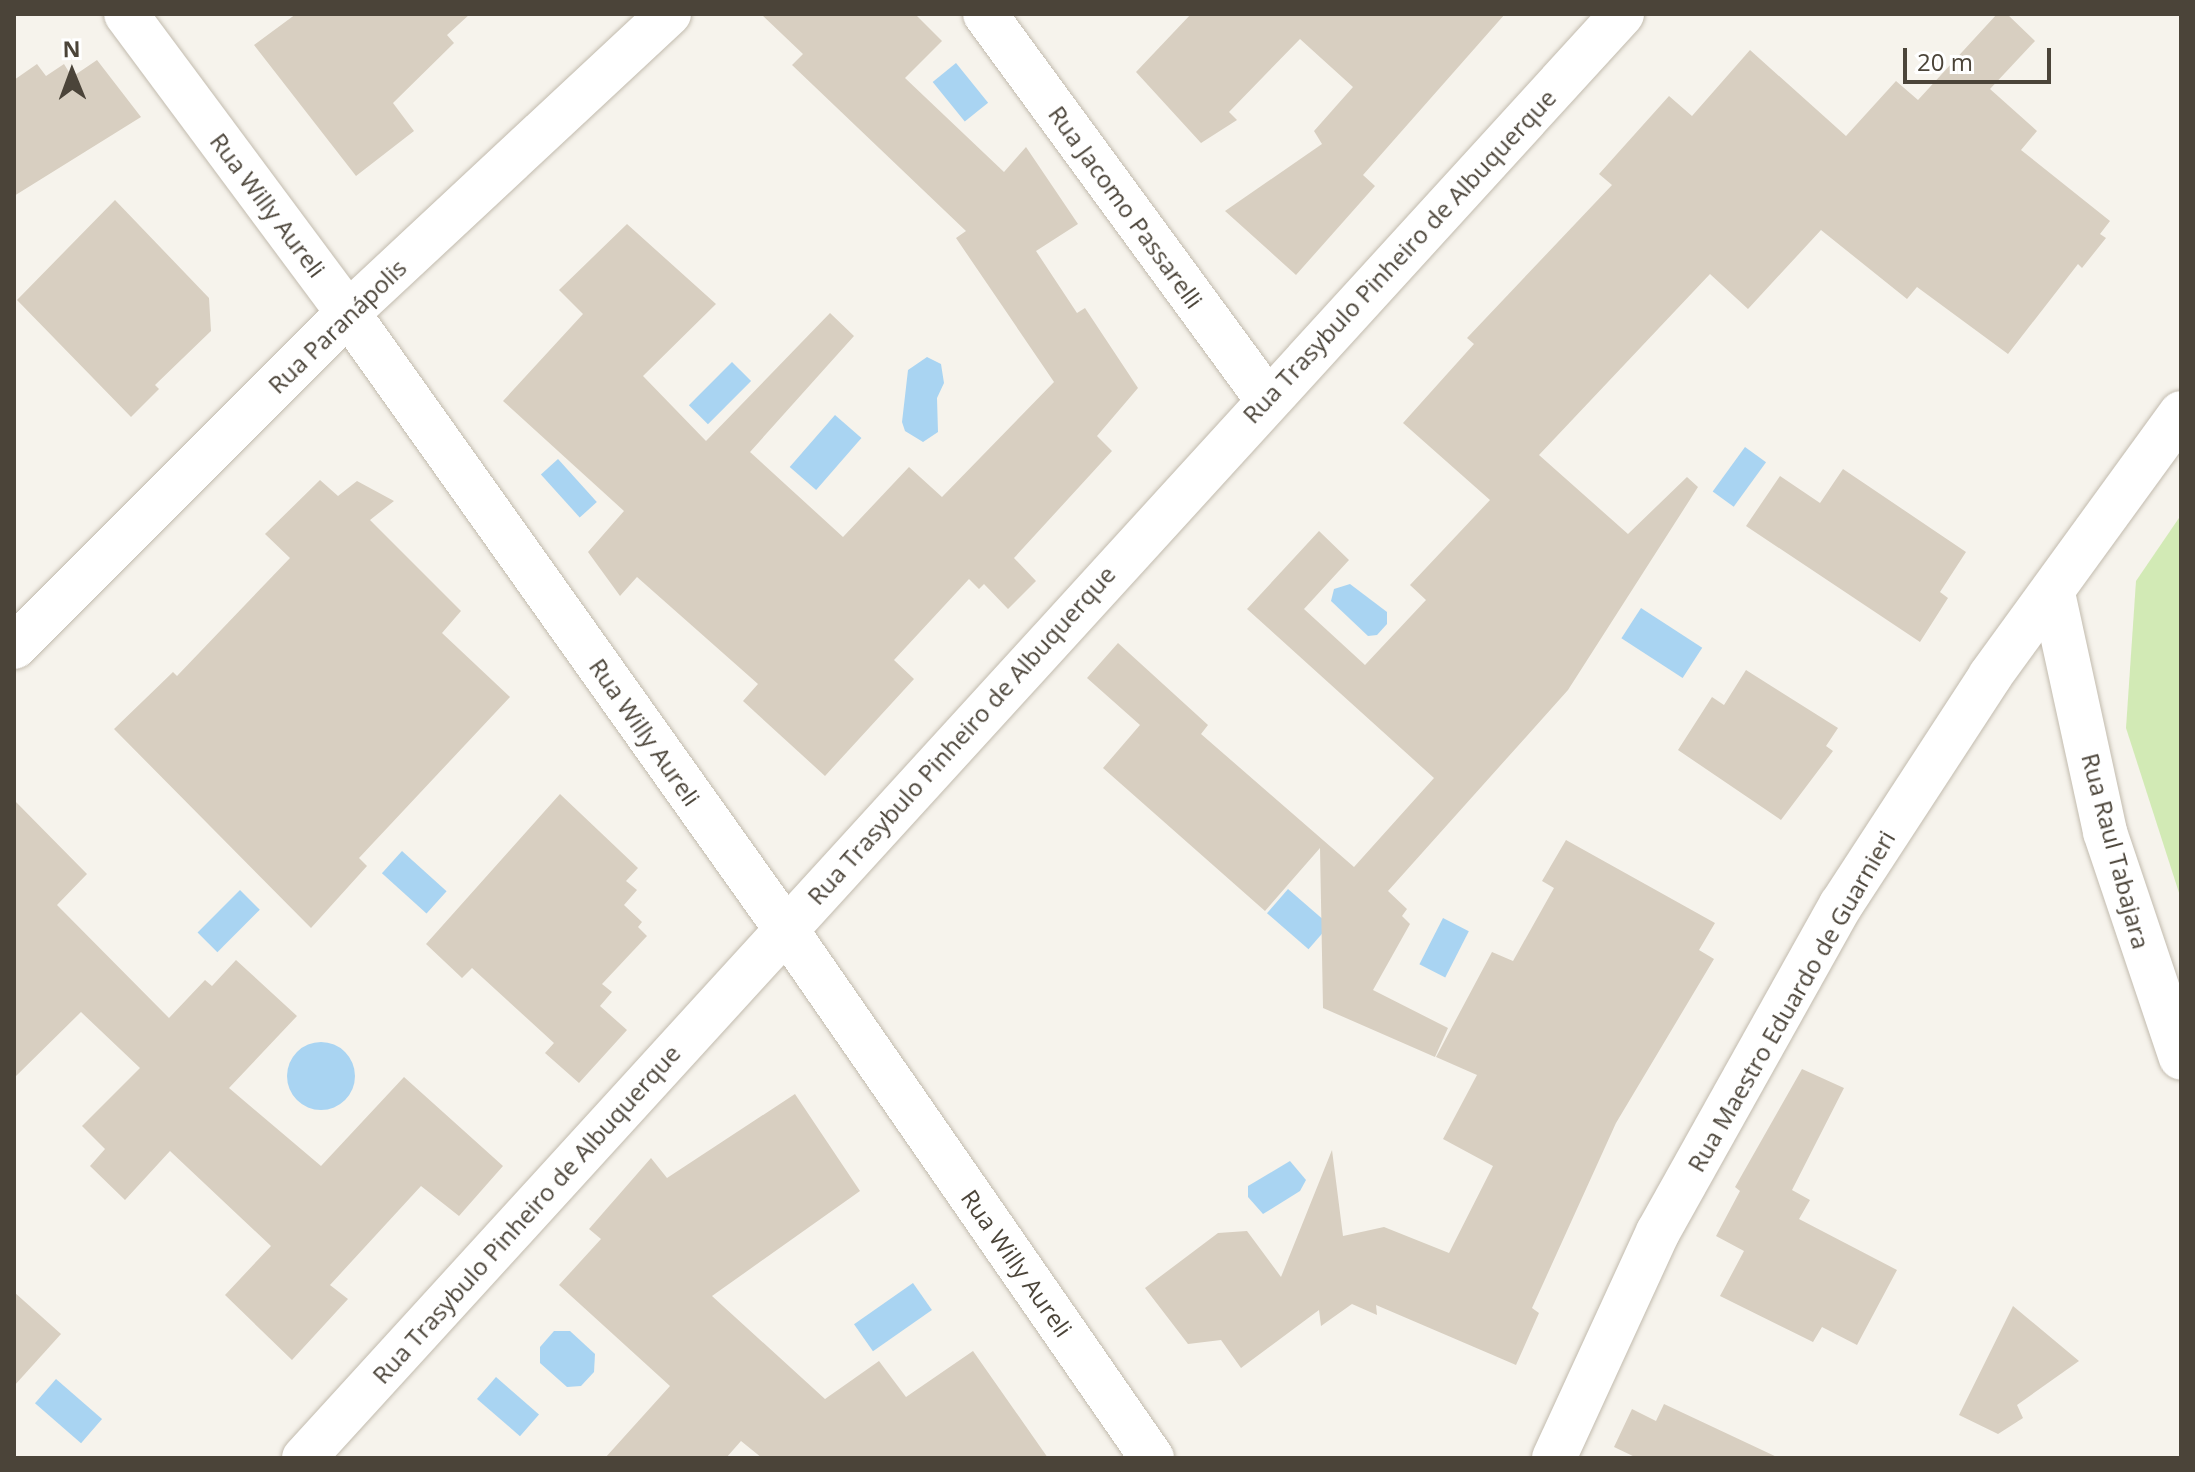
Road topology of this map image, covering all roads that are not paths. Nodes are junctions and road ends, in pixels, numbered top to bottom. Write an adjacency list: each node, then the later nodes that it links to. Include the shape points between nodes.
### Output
1 (126, 14): 5 (street, Rua Willy Aureli)
2 (669, 14): 5 (street, Rua Paranápolis)
3 (985, 14): 6 (street, Rua Jacomo Passarelli)
4 (1622, 14): 6 (street, Rua Trasybulo Pinheiro de Albuquerque)
5 (348, 313): 9 (street, Rua Paranápolis); 10 (street, Rua Willy Aureli)
6 (1267, 400): 10 (street, Rua Trasybulo Pinheiro de Albuquerque)
7 (2181, 413): 8 (street, Rua Maestro Eduardo de Guarnieri)
8 (2053, 593): 11 (street, Rua Raul Tabajara, via 2105,832); 14 (street, Rua Maestro Eduardo de Guarnieri, via 1990,676 1841,905 1658,1232)
9 (14, 647)
10 (785, 928): 12 (street, Rua Trasybulo Pinheiro de Albuquerque); 13 (street, Rua Willy Aureli)
11 (2181, 1058)
12 (304, 1458)
13 (1152, 1458)
14 (1554, 1458)

